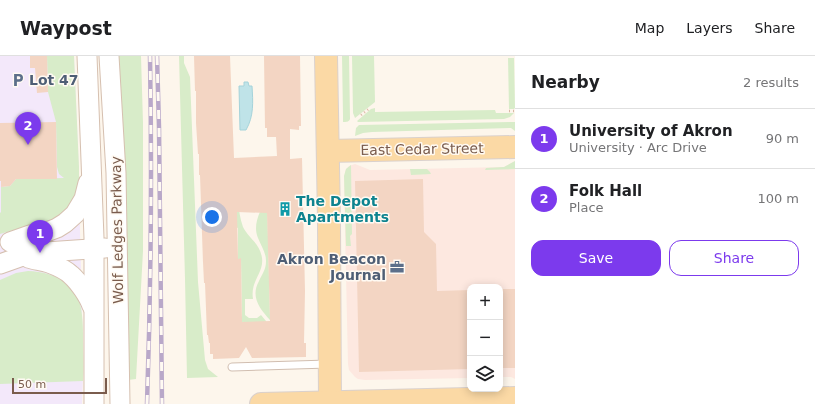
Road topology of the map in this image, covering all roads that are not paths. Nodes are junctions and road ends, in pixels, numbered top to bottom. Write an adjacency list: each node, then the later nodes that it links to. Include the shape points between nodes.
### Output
1 (87, 56): 6 (main road, Wolf Ledges Parkway)
2 (109, 56): 7 (main road, Wolf Ledges Parkway)
3 (326, 56): 5 (main road)
4 (515, 147): 5 (main road, East Cedar Street)
5 (328, 151): 12 (main road)
6 (91, 166): 8 (main road, Wolf Ledges Parkway); 9 (main road, via 84,199 75,214 57,228 30,235)
7 (118, 241): 8 (main road); 18 (main road, Wolf Ledges Parkway)
8 (93, 244): 9 (main road, via 73,250 31,253); 11 (main road, Wolf Ledges Parkway)
9 (10, 248): 10 (main road); 11 (main road, via 62,268 72,275)
10 (0, 264)
11 (93, 308): 17 (main road, Wolf Ledges Parkway)
12 (330, 364): 13 (lane); 16 (main road)
13 (232, 367)
14 (515, 398): 15 (main road)
15 (445, 402): 16 (main road)
16 (330, 403): 19 (main road)
17 (94, 404)
18 (120, 404)
19 (261, 404)

